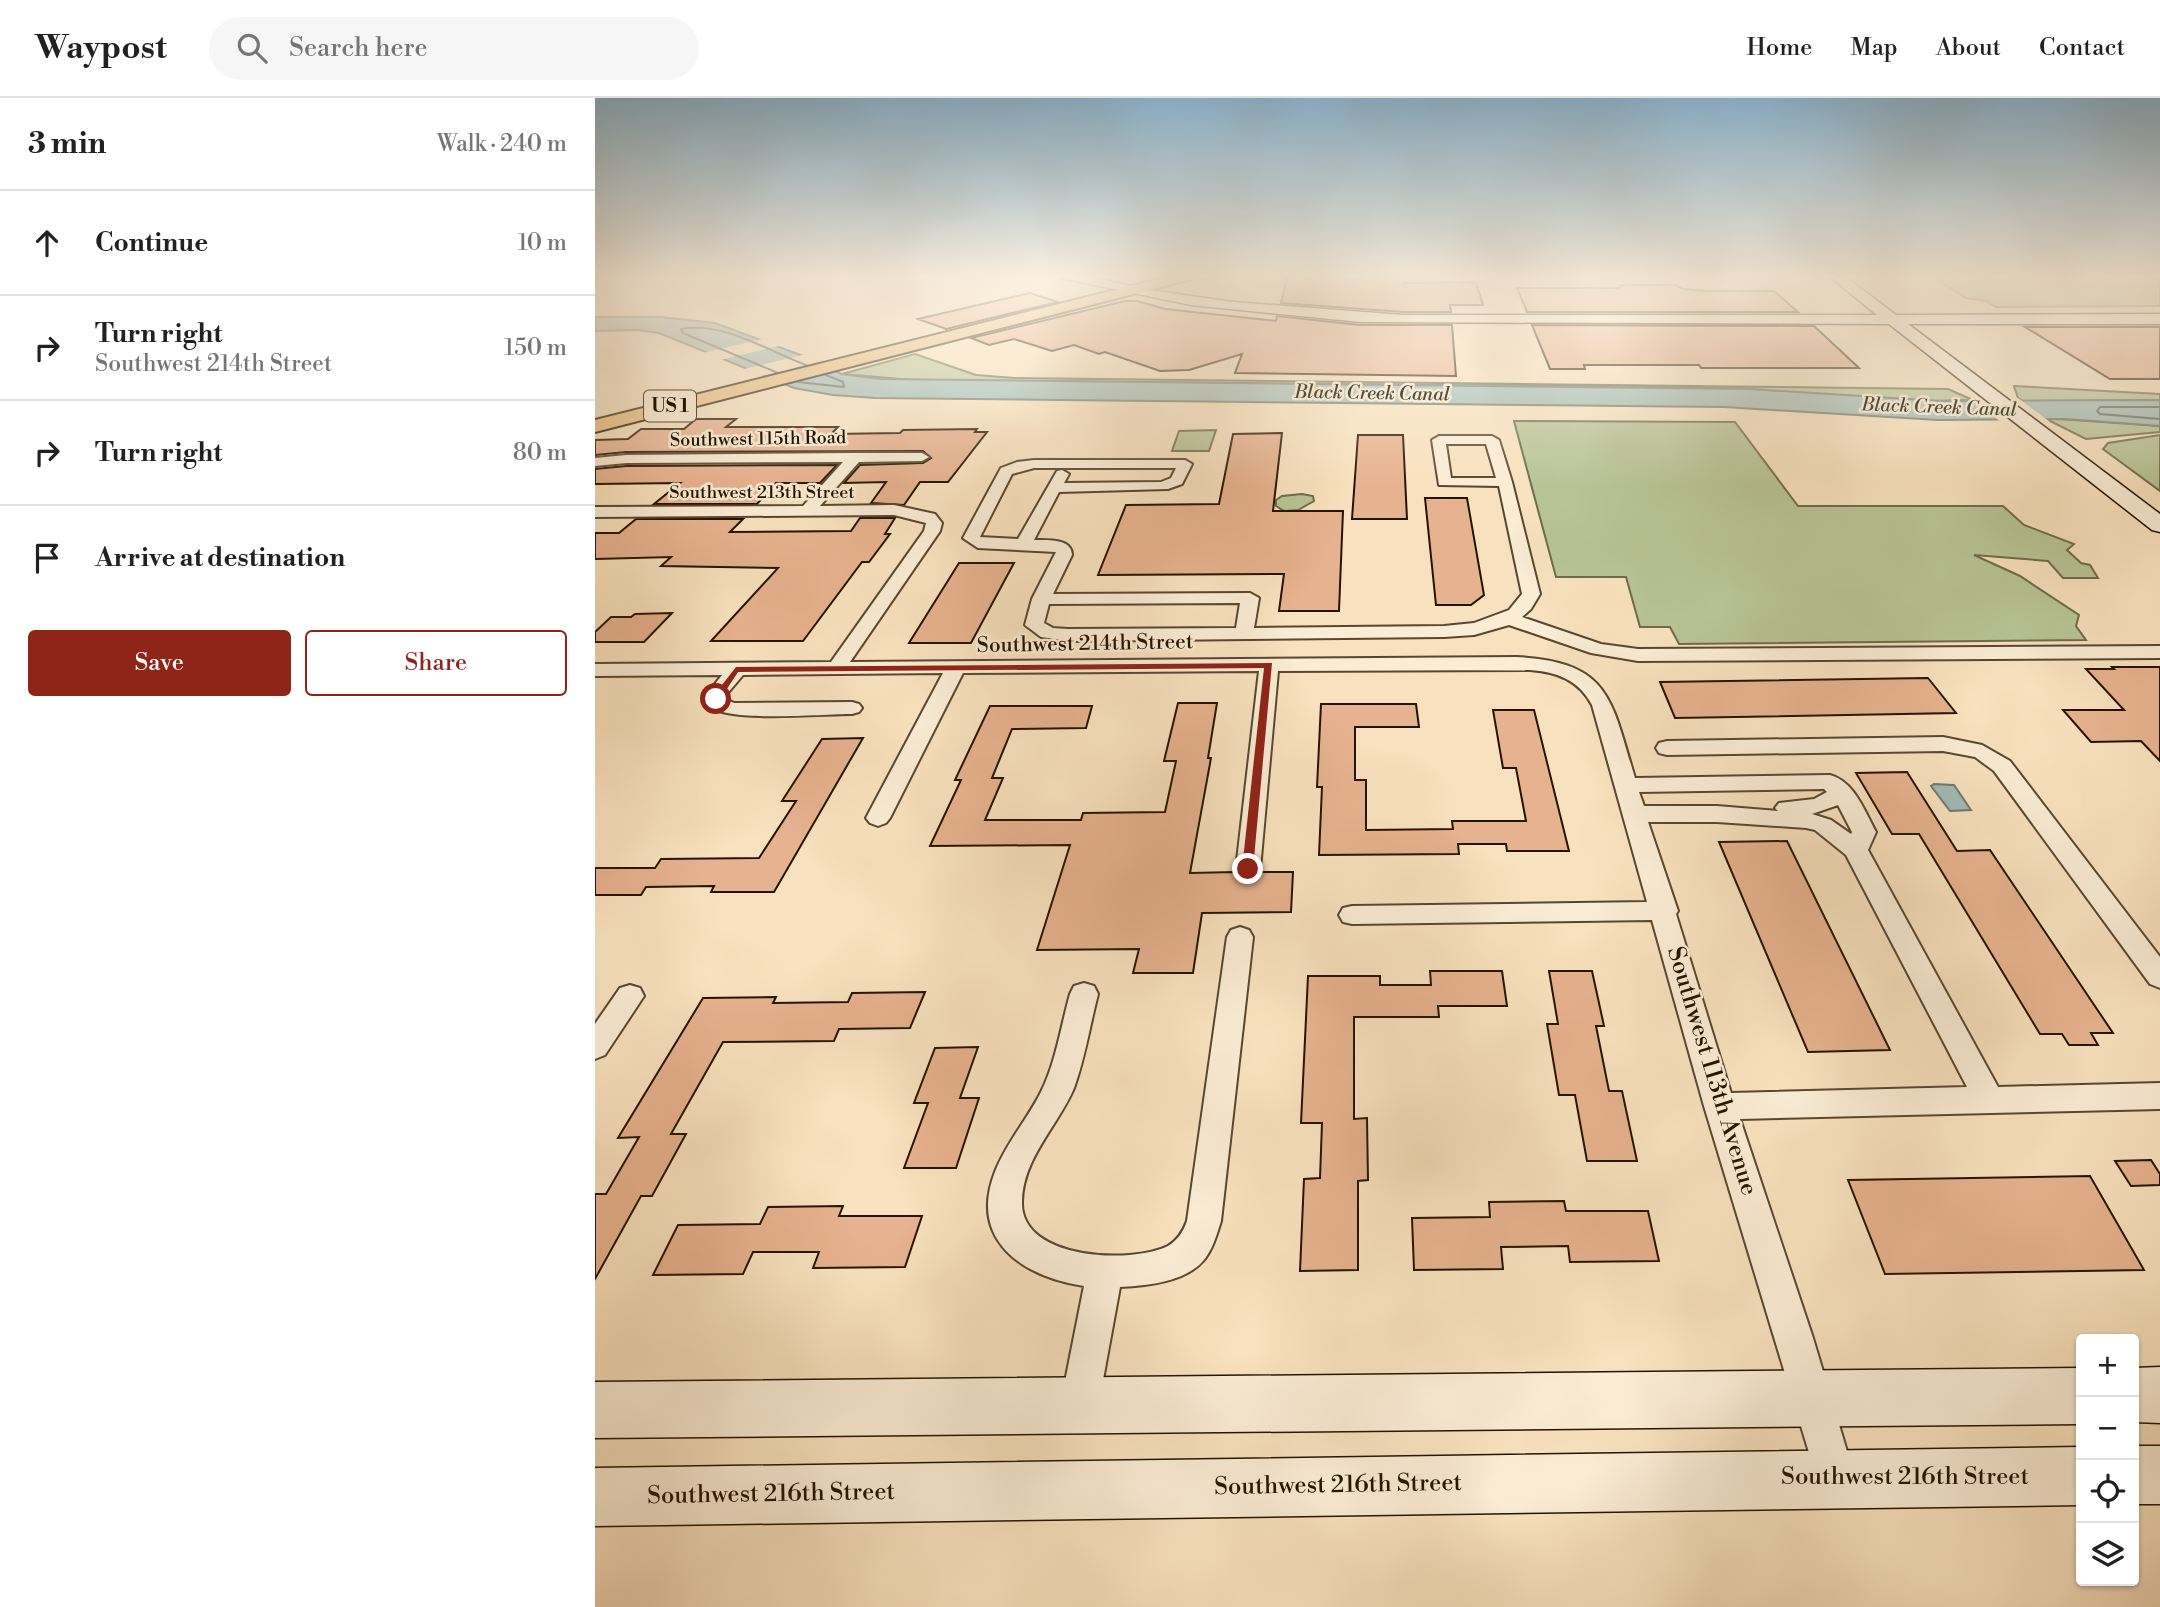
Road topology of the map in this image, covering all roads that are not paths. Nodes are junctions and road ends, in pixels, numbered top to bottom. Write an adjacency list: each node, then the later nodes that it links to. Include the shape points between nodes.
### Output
1 (887, 345): 3 (highway, US 1)
2 (1927, 345): 14 (main road)
3 (742, 383): 4 (highway, US 1); 5 (highway, US 1)
4 (595, 414)
5 (595, 426)
6 (855, 457): 7 (street, Southwest 115th Road); 8 (street, Southwest 115th Road); 12 (street)
7 (922, 457)
8 (595, 462)
9 (1068, 464): 11 (street); 11 (street, via 1185,464 1177,481 1163,486); 15 (street, via 1024,465 1006,471 971,535 978,543)
10 (1505, 482): 17 (street, via 1531,594 1523,609)
11 (1055, 488): 15 (street)
12 (807, 511): 13 (street, Southwest 213th Street); 24 (street, Southwest 213th Street, via 894,510 929,517 934,523)
13 (595, 512)
14 (2160, 524)
15 (1023, 544): 16 (street, via 1064,549)
16 (1041, 599): 18 (street, via 1034,625 1048,633); 18 (street, via 1250,598)
17 (1506, 618): 18 (street, via 1462,631); 19 (street, via 1598,649 1637,655)
18 (1244, 633)
19 (2160, 652)
20 (1269, 665): 21 (street, Southwest 214th Street); 25 (street, Southwest 214th Street, via 1531,663); 35 (street)
21 (955, 669): 24 (street, Southwest 214th Street); 33 (street)
22 (595, 670): 23 (street, Southwest 214th Street)
23 (736, 670): 24 (street, Southwest 214th Street); 26 (street, via 717,694 717,703 723,707)
24 (835, 670)
25 (1575, 674): 29 (street, Southwest 113th Avenue, via 1598,695)
26 (852, 708)
27 (1813, 746): 28 (street); 30 (street); 39 (street, via 1952,745 1992,758)
28 (1667, 748)
29 (1625, 785): 30 (street); 31 (street, Southwest 113th Avenue)
30 (1836, 787): 32 (street, via 1834,800 1822,804); 34 (street, via 1864,832)
31 (1634, 814): 32 (street); 36 (street, Southwest 113th Avenue)
32 (1717, 814): 34 (street, via 1816,822)
33 (878, 818)
34 (1856, 850): 44 (street)
35 (1248, 869)
36 (1665, 911): 37 (street); 45 (street, Southwest 113th Avenue)
37 (1352, 915)
38 (1240, 937): 46 (street, via 1210,1185 1198,1237 1188,1252 1173,1261)
39 (2160, 978)
40 (1084, 994): 46 (street, via 1058,1088 1012,1165 1005,1208 1019,1242 1033,1254 1055,1265)
41 (629, 996): 42 (street)
42 (595, 1047)
43 (2160, 1096): 44 (street)
44 (1989, 1100): 45 (street)
45 (1720, 1106): 50 (street, Southwest 113th Avenue)
46 (1104, 1271): 51 (street)
47 (2139, 1395): 48 (main road)
48 (2160, 1395)
49 (2076, 1396): 50 (main road)
50 (1813, 1400): 51 (main road); 56 (street, Southwest 113th Avenue)
51 (1079, 1407): 52 (main road)
52 (595, 1410)
53 (2139, 1475): 54 (main road)
54 (2160, 1475)
55 (2076, 1476): 56 (main road, Southwest 216th Street)
56 (1835, 1478): 57 (main road, Southwest 216th Street)
57 (595, 1497)

